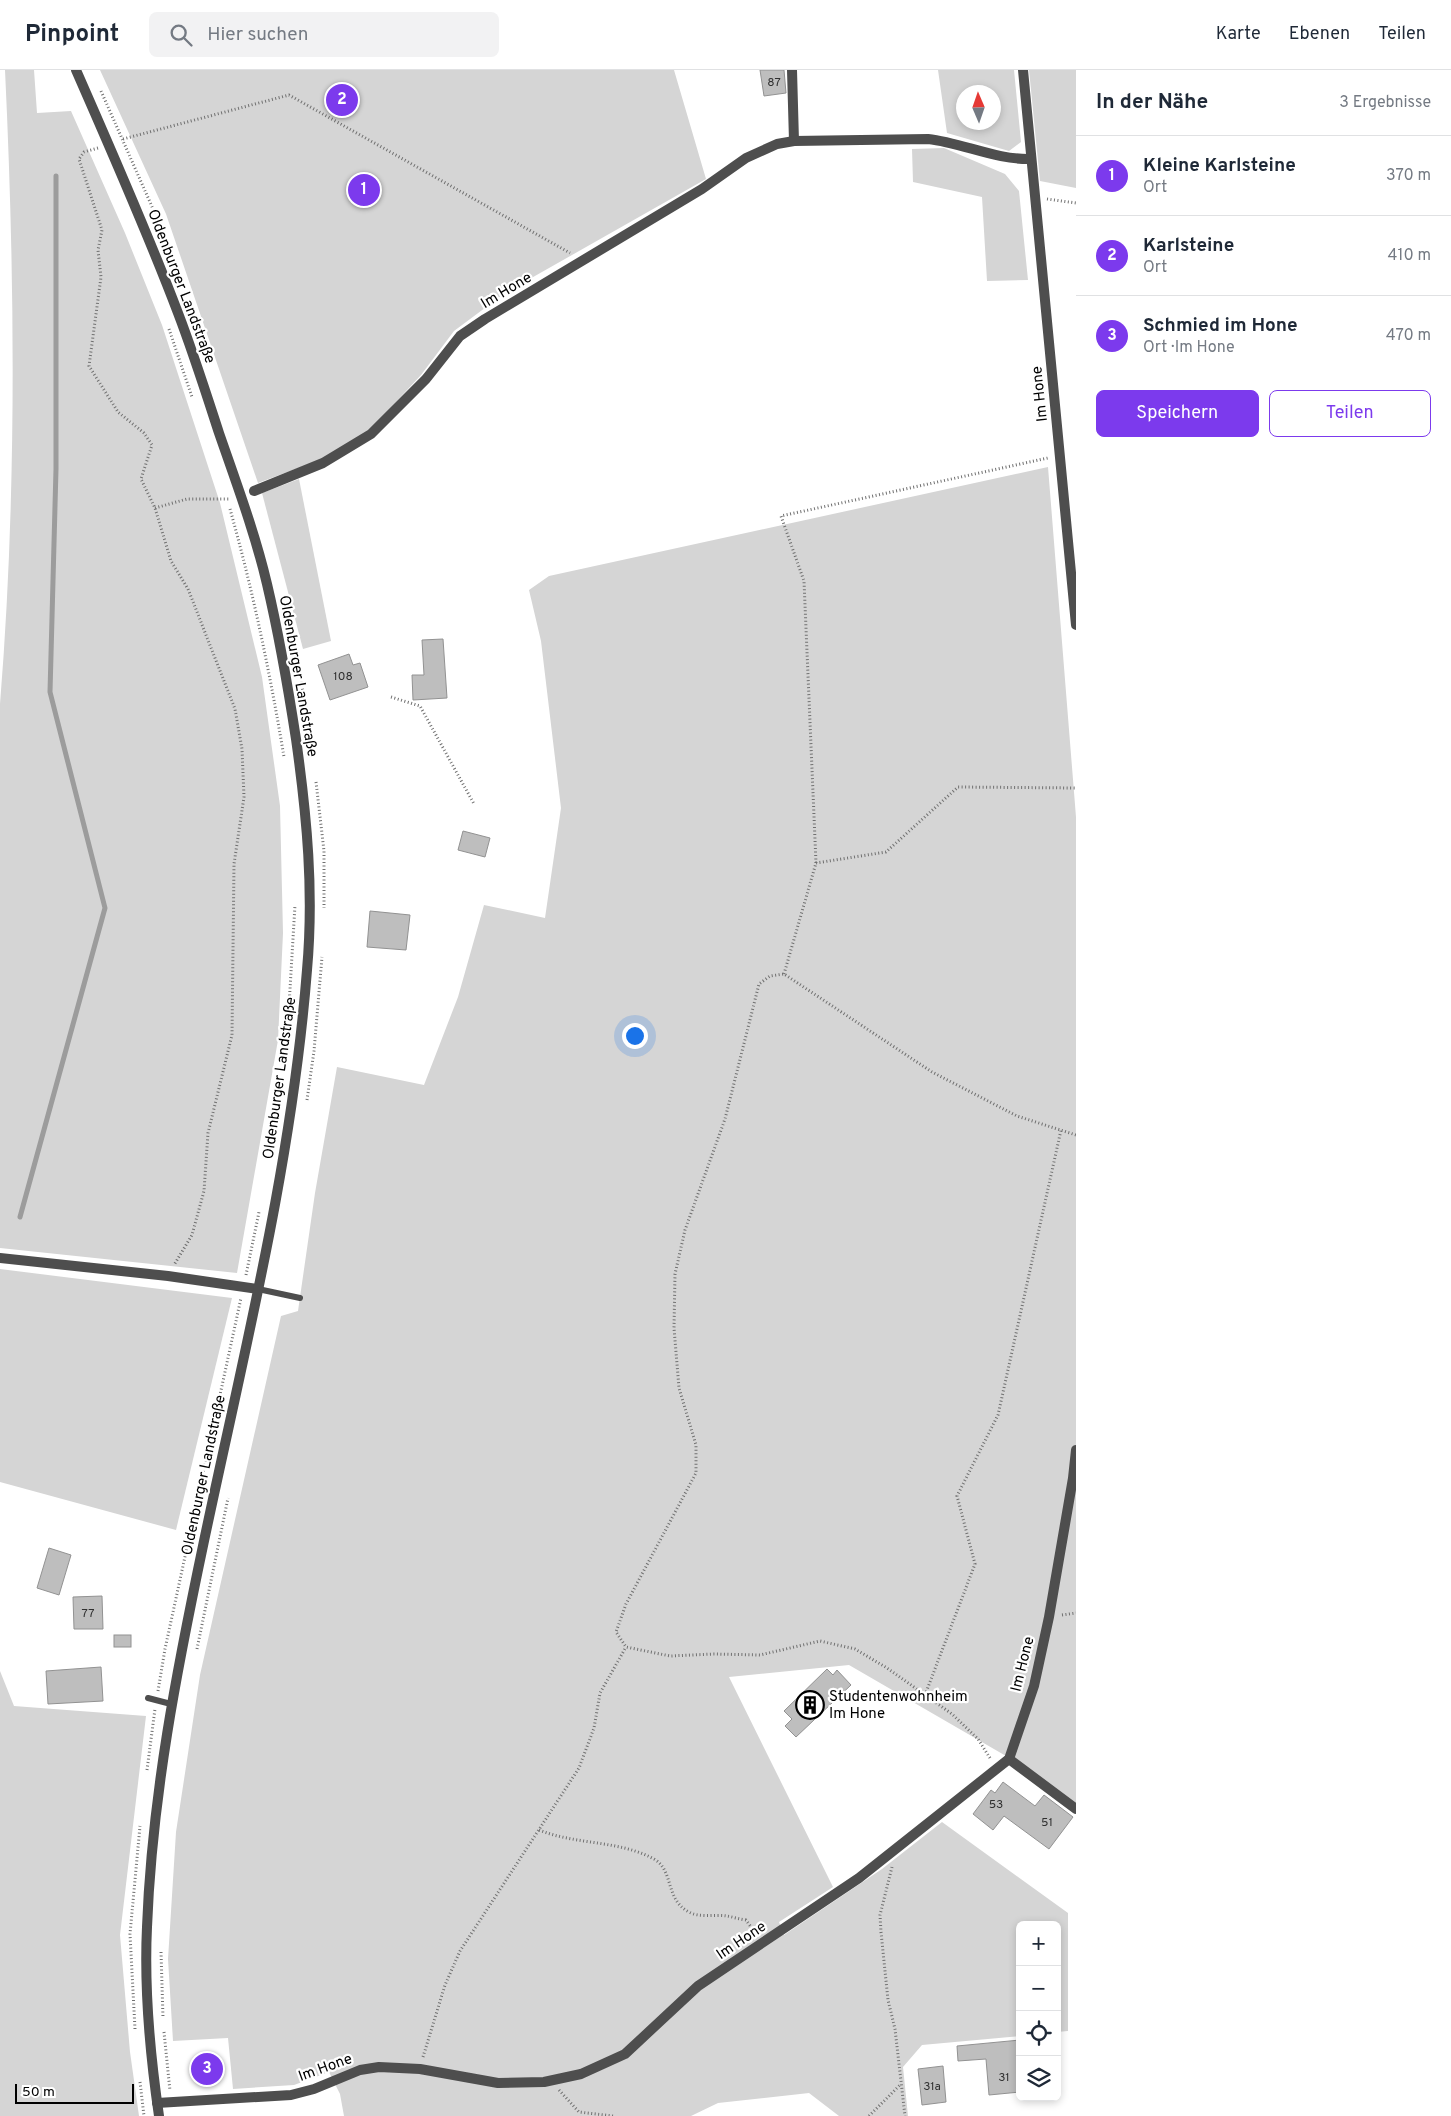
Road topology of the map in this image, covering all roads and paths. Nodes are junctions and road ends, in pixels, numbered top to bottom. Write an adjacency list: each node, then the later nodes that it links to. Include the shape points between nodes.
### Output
1 (76, 70): 18 (street, Oldenburger Landstraße, via 180,317)
2 (792, 70): 6 (street)
3 (1023, 70): 9 (street, Im Hone)
4 (99, 87): 12 (path, via 124,139 289,95)
5 (93, 139): 7 (path)
6 (794, 141): 9 (street, Im Hone, via 928,139 948,141 1015,159); 12 (street, Im Hone, via 777,144 746,158 702,189)
7 (97, 148): 8 (path); 20 (path, via 84,152 79,159 102,230 98,250 101,277 89,366 118,412 144,433 152,445 141,479)
8 (101, 157)
9 (1031, 159): 10 (street, Im Hone)
10 (1034, 197): 11 (path); 15 (street, Im Hone)
11 (1076, 203)
12 (583, 261): 17 (street, Im Hone, via 460,336 426,379 372,434 323,463)
13 (167, 325): 14 (path)
14 (192, 398)
15 (1061, 456): 21 (street, Im Hone); 26 (path, via 781,516 804,581)
16 (224, 490): 19 (path)
17 (254, 491)
18 (241, 496): 19 (path); 36 (street, Oldenburger Landstraße, via 265,578 286,672 310,852 308,966 300,1049)
19 (227, 499): 20 (path, via 187,499); 23 (path, via 251,583)
20 (154, 508): 34 (path, via 171,561 188,589 235,709 242,748 244,797 234,864 232,1035 208,1132 204,1191 192,1235)
21 (1076, 625)
22 (391, 697): 25 (path, via 420,706)
23 (285, 762)
24 (1076, 788): 26 (path, via 958,787 886,852)
25 (474, 804)
26 (816, 863): 28 (path)
27 (296, 902): 29 (path)
28 (784, 974): 30 (path, via 932,1072 1017,1116); 39 (path, via 770,976 759,984 725,1119 685,1230 675,1274 674,1328 679,1388 696,1445 696,1473 626,1604 616,1632)
29 (288, 1011)
30 (1061, 1130): 31 (path); 40 (path, via 998,1415 957,1496 975,1564)
31 (1076, 1135)
32 (259, 1210): 35 (path)
33 (0, 1258): 34 (street)
34 (168, 1276): 35 (street)
35 (244, 1286): 36 (street); 42 (path, via 165,1649)
36 (258, 1289): 37 (lane); 43 (street, Oldenburger Landstraße)
37 (300, 1298)
38 (1076, 1450): 44 (street, Im Hone, via 1056,1582 1034,1686)
39 (626, 1647): 40 (path, via 670,1656 760,1655 820,1641 854,1649); 49 (path, via 600,1693 594,1728 579,1768)
40 (925, 1695): 45 (path, via 952,1714 978,1740)
41 (148, 1698): 42 (lane)
42 (157, 1701): 43 (lane); 46 (path)
43 (171, 1704): 57 (street, Oldenburger Landstraße, via 150,1864 146,1933)
44 (1009, 1759): 45 (street, Im Hone); 47 (street)
45 (996, 1768): 50 (street, Im Hone)
46 (146, 1778)
47 (1076, 1809)
48 (140, 1824): 52 (path, via 130,1934)
49 (539, 1830): 51 (path, via 562,1838 636,1851 656,1860 667,1873 674,1898 682,1908 691,1914 746,1920); 53 (path, via 460,1951 445,1984)
50 (894, 1852): 51 (street, Im Hone); 56 (path, via 880,1915 888,2000)
51 (763, 1943): 55 (street, Im Hone, via 698,1986 625,2054 582,2074)
52 (135, 2031)
53 (420, 2069): 55 (street, Im Hone, via 498,2083); 57 (street, Im Hone, via 360,2070 314,2090 291,2095)
54 (140, 2077): 58 (path)
55 (551, 2080): 60 (path, via 579,2112)
56 (902, 2083): 61 (path); 62 (path)
57 (157, 2103): 59 (street, Oldenburger Landstraße)
58 (144, 2116)
59 (159, 2116)
60 (613, 2116)
61 (869, 2116)
62 (905, 2116)

